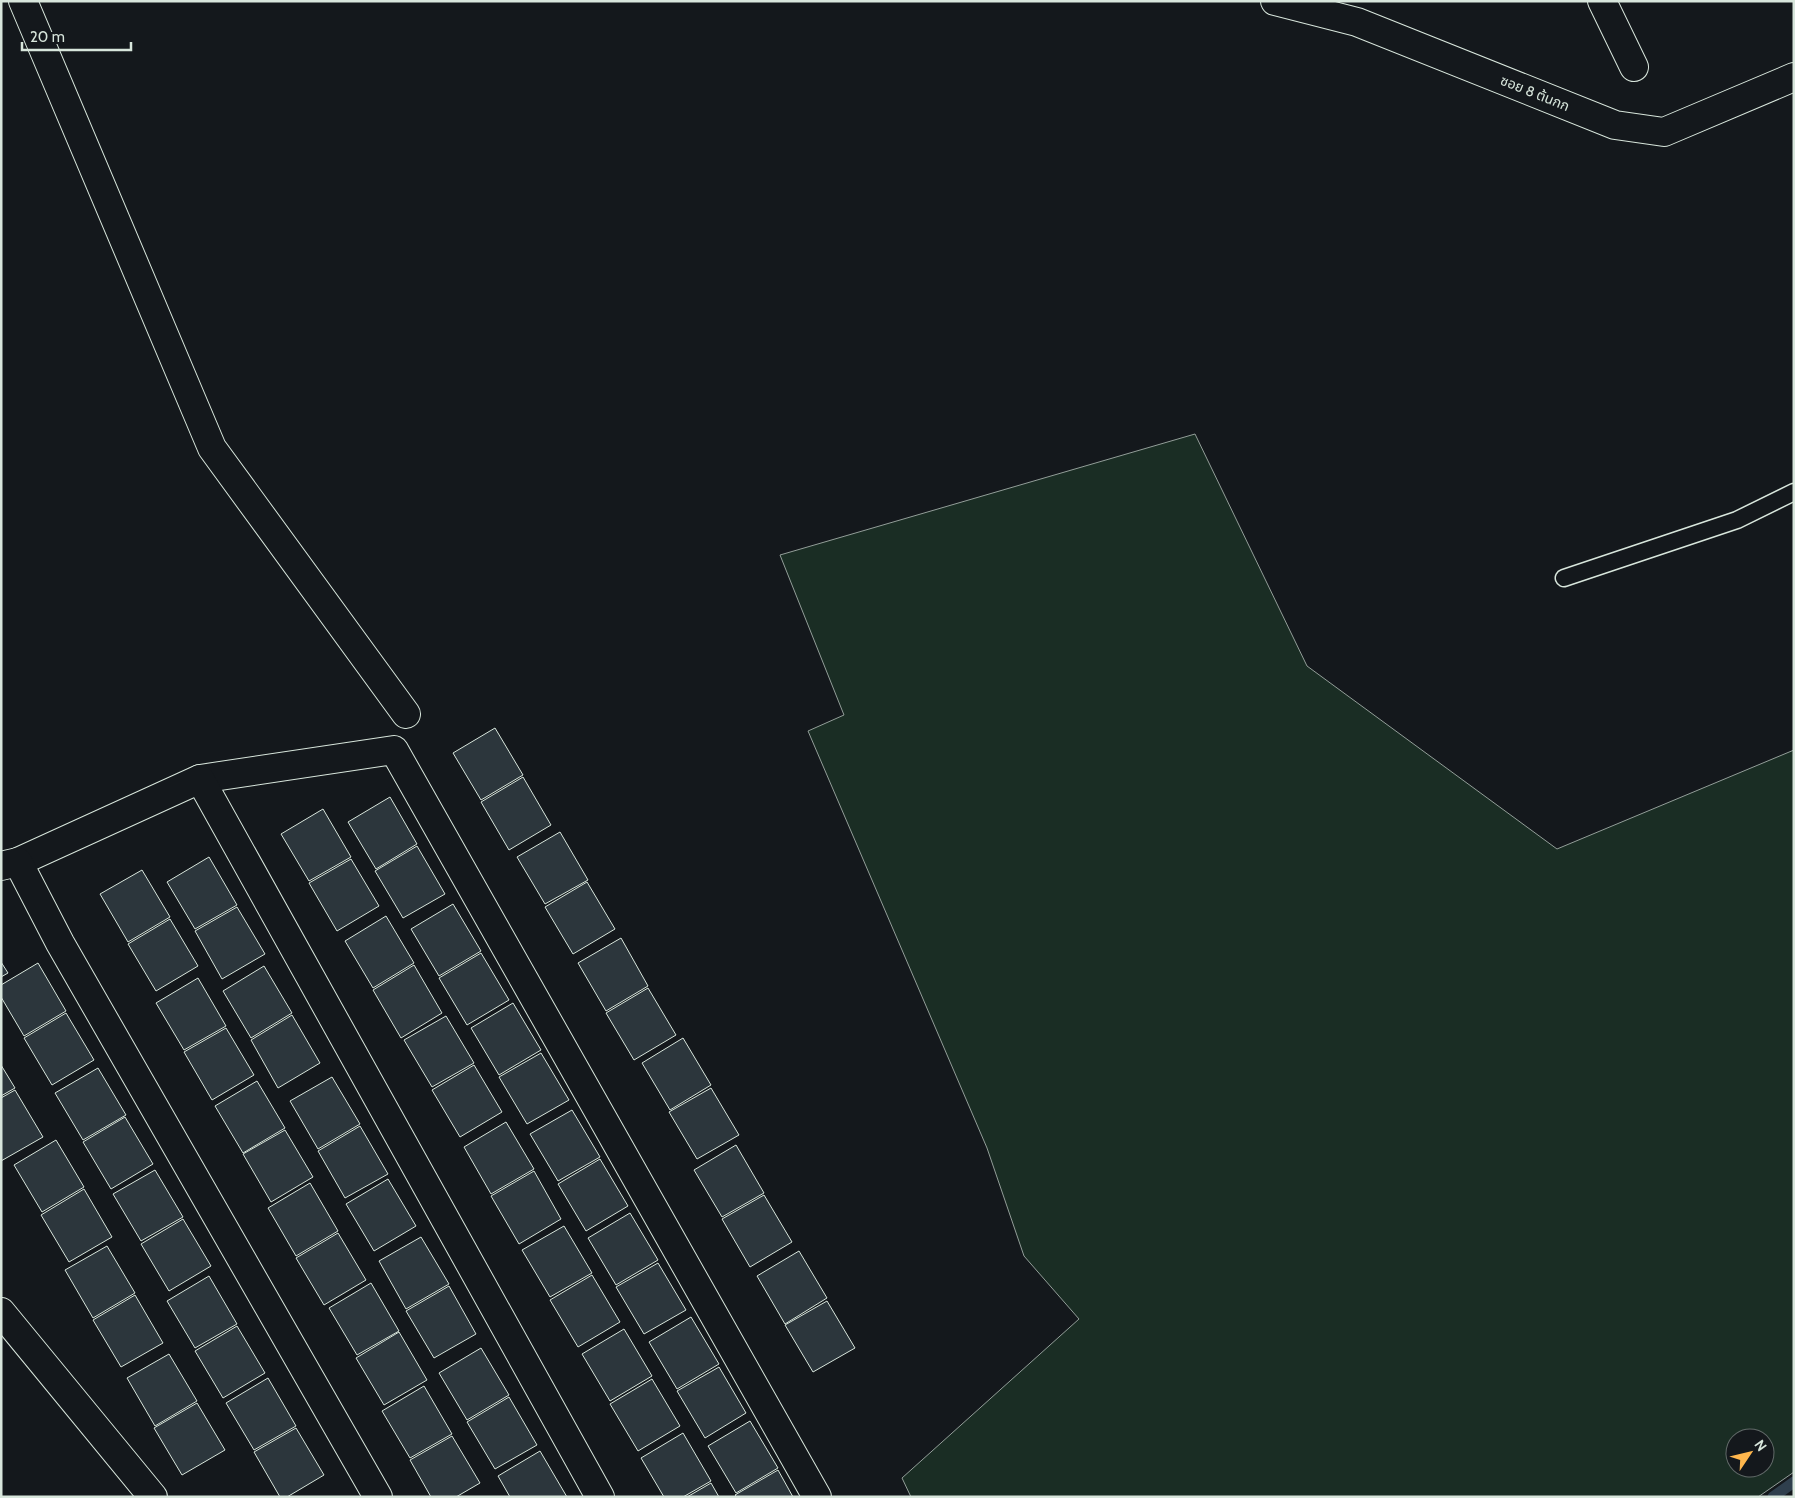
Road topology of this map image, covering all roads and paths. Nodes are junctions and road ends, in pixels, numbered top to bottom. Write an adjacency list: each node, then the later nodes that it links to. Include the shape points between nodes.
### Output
1 (23, 1): 8 (street, via 212,448)
2 (1275, 1): 5 (street, ซอย 8 ต้นกก, via 1357,22 1615,125 1664,132)
3 (1602, 1): 4 (street)
4 (1634, 67)
5 (1794, 77)
6 (1794, 492): 7 (lane, via 1737,520)
7 (1564, 578)
8 (406, 714)
9 (200, 779): 10 (street); 14 (street); 15 (street, via 394,750)
10 (10, 864): 13 (street, via 60,943)
11 (1, 1312): 12 (street)
12 (152, 1497)
13 (378, 1497)
14 (600, 1497)
15 (817, 1497)

